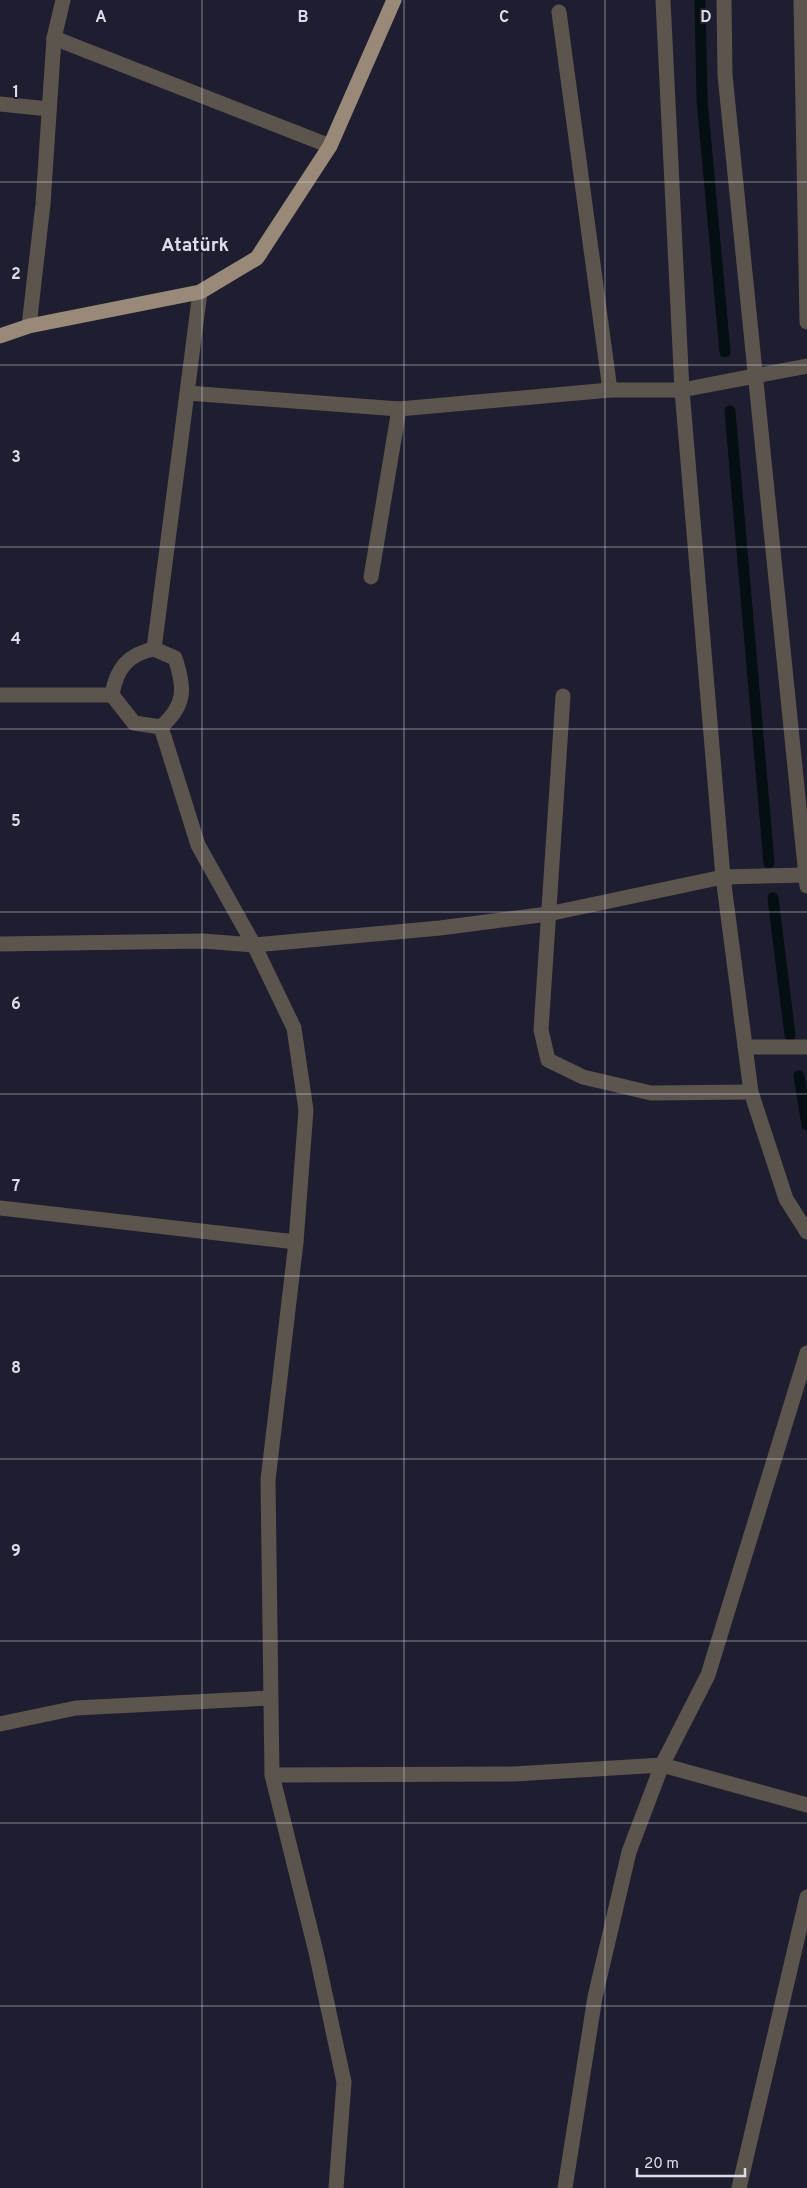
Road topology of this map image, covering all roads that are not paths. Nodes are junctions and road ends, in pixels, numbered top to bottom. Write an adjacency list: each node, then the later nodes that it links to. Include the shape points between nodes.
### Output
1 (63, 0): 7 (street)
2 (394, 0): 10 (main road)
3 (663, 0): 18 (street)
4 (724, 0): 16 (street, via 725,75)
5 (801, 0): 12 (street)
6 (559, 12): 17 (street)
7 (54, 38): 9 (street); 10 (street)
8 (0, 104): 9 (street)
9 (49, 109): 13 (street, via 43,204)
10 (330, 146): 11 (main road, via 257,258)
11 (200, 292): 13 (main road); 19 (street)
12 (807, 322)
13 (29, 326): 14 (main road)
14 (0, 336)
15 (807, 366): 16 (street)
16 (755, 376): 18 (street); 28 (street)
17 (610, 390): 18 (street); 20 (street)
18 (682, 390): 27 (street)
19 (188, 393): 20 (street); 22 (street)
20 (399, 409): 21 (street)
21 (371, 577)
22 (154, 649): 23 (street, via 124,664 114,679); 26 (street, via 175,658 182,678 180,705)
23 (112, 694): 24 (street); 26 (street, via 134,723)
24 (0, 695)
25 (563, 696): 29 (street)
26 (161, 727): 31 (street, via 198,845)
27 (722, 878): 28 (street); 29 (street); 32 (street)
28 (806, 881)
29 (548, 914): 31 (street, via 440,928); 34 (street, via 541,1030 548,1060 584,1077 651,1093)
30 (0, 944): 31 (street, via 203,941)
31 (254, 945): 37 (street, via 294,1028 306,1110)
32 (745, 1047): 33 (street); 34 (street)
33 (807, 1047)
34 (751, 1092): 36 (street, via 786,1199)
35 (0, 1208): 37 (street)
36 (807, 1232)
37 (296, 1242): 39 (street, via 268,1480)
38 (807, 1353): 41 (street, via 708,1675)
39 (270, 1698): 40 (street, via 76,1708); 42 (street)
40 (0, 1724)
41 (662, 1765): 42 (street, via 514,1774); 43 (street); 46 (street, via 629,1852 595,1997)
42 (272, 1775): 45 (street, via 344,2082)
43 (807, 1805)
44 (807, 1897): 47 (street)
45 (336, 2188)
46 (565, 2188)
47 (739, 2188)

